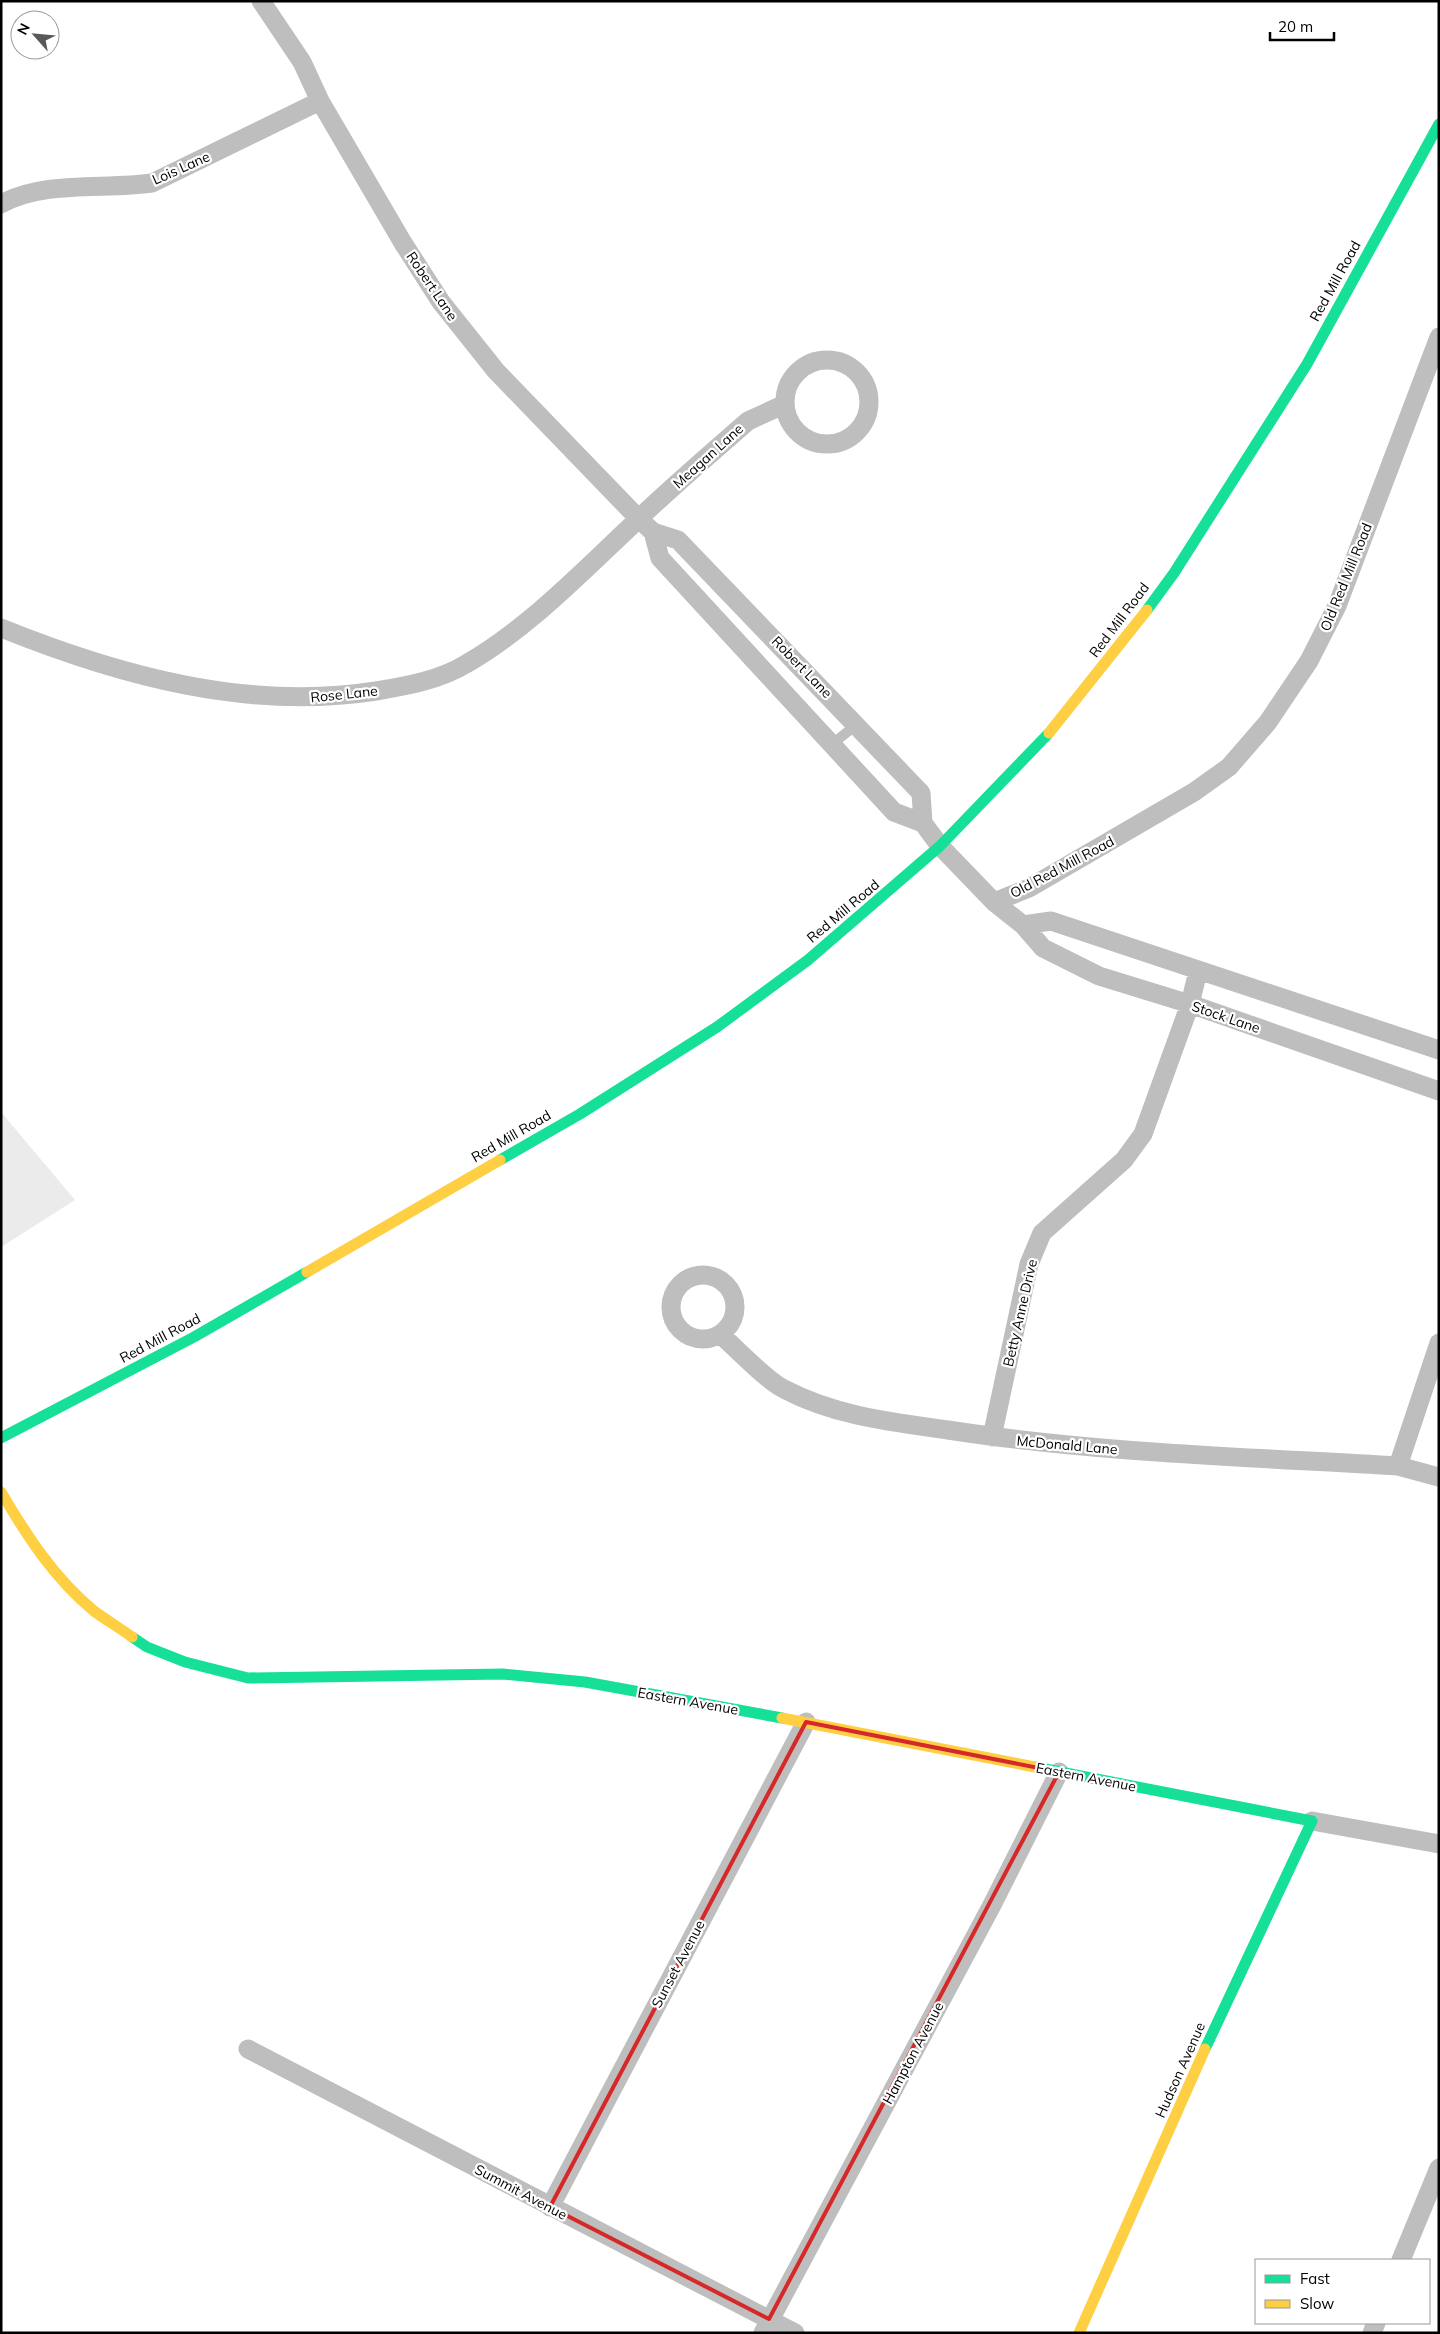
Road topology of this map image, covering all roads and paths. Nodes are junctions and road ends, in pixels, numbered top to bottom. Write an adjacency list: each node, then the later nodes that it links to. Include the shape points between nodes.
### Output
1 (261, 1): 2 (street, Robert Lane, via 302,62)
2 (320, 101): 4 (street, Lois Lane, via 152,183 48,190); 7 (street, Robert Lane, via 441,302 496,371)
3 (1439, 124): 13 (main road, Red Mill Road, via 1307,364 1174,573 1046,736)
4 (1, 204)
5 (1439, 337): 14 (street, Old Red Mill Road, via 1337,606 1309,661 1268,722 1229,767 1194,792 1029,888)
6 (785, 404): 6 (street, via 788,418 802,435 821,444 836,443 860,429 870,402 868,388 857,372 840,361 826,359 813,361 801,368 786,390); 7 (street, Meagan Lane, via 748,421)
7 (638, 518): 8 (street, Robert Lane); 9 (street, Rose Lane, via 516,632 464,665 410,686 305,698 250,696 112,668)
8 (653, 532): 10 (street, Robert Lane, via 678,540); 11 (street, via 660,558)
9 (1, 628)
10 (856, 725): 11 (lane); 12 (street, Robert Lane, via 920,793)
11 (831, 745): 12 (street, via 894,812)
12 (923, 823): 13 (street)
13 (940, 846): 14 (street, Stock Lane); 23 (main road, Red Mill Road, via 808,960 709,1032 571,1119 194,1337)
14 (994, 902): 15 (street, Stock Lane)
15 (1023, 925): 16 (street, via 1051,922); 17 (street, Stock Lane, via 1043,948 1099,976)
16 (1198, 971): 17 (street, Betty Anne Drive); 18 (street)
17 (1190, 1004): 19 (street, Stock Lane); 22 (street, Betty Anne Drive, via 1143,1134 1124,1160 1042,1232 1029,1264)
18 (1439, 1050)
19 (1439, 1091)
20 (721, 1335): 22 (street, McDonald Lane, via 782,1388 810,1401 861,1417)
21 (1439, 1343): 24 (street)
22 (992, 1437): 24 (street, McDonald Lane, via 1088,1448)
23 (1, 1438)
24 (1398, 1466): 25 (street, McDonald Lane)
25 (1439, 1477)
26 (1, 1492): 27 (main road, Eastern Avenue, via 32,1544 66,1586 94,1611 148,1647 184,1662 248,1678 503,1674 585,1682)
27 (806, 1722): 28 (main road, Eastern Avenue); 33 (street, Sunset Avenue)
28 (1060, 1772): 29 (main road, Eastern Avenue); 35 (street, Hampton Avenue)
29 (1312, 1821): 30 (street, Eastern Avenue); 37 (main road, Hudson Avenue, via 1218,2020)
30 (1439, 1844)
31 (248, 2049): 33 (street, Summit Avenue)
32 (1439, 2168): 34 (street)
33 (550, 2207): 35 (street, Summit Avenue)
34 (1401, 2259)
35 (766, 2326): 36 (street, Summit Avenue)
36 (796, 2333)
37 (1079, 2333)

